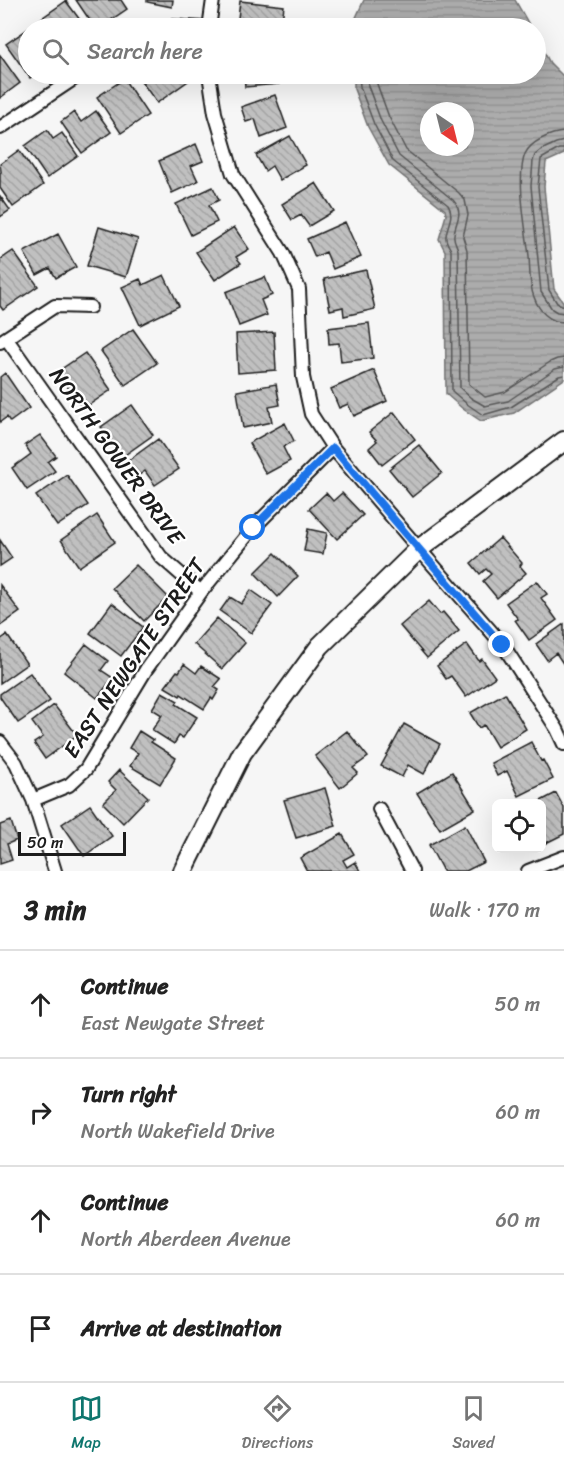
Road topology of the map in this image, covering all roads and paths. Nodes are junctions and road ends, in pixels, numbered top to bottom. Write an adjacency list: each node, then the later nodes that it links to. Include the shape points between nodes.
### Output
1 (213, 0): 2 (street)
2 (210, 18)
3 (66, 84): 5 (street)
4 (211, 84): 9 (street, via 233,174 283,253 299,289 303,377 311,414)
5 (0, 128)
6 (90, 307): 7 (street, via 55,306)
7 (3, 340): 11 (street, NORTH GOWER DRIVE, via 161,557)
8 (564, 441): 10 (street)
9 (333, 448): 10 (street); 11 (street, EAST NEWGATE STREET, via 253,528)
10 (419, 549): 13 (street, via 502,645); 18 (street, via 320,646 242,753)
11 (201, 592): 14 (street, EAST NEWGATE STREET, via 147,668 86,769 69,785)
12 (0, 742): 14 (street, via 16,763)
13 (564, 744)
14 (33, 800): 17 (street)
15 (379, 810): 19 (street)
16 (564, 857): 20 (street)
17 (55, 871)
18 (183, 871)
19 (412, 871)
20 (528, 871)

